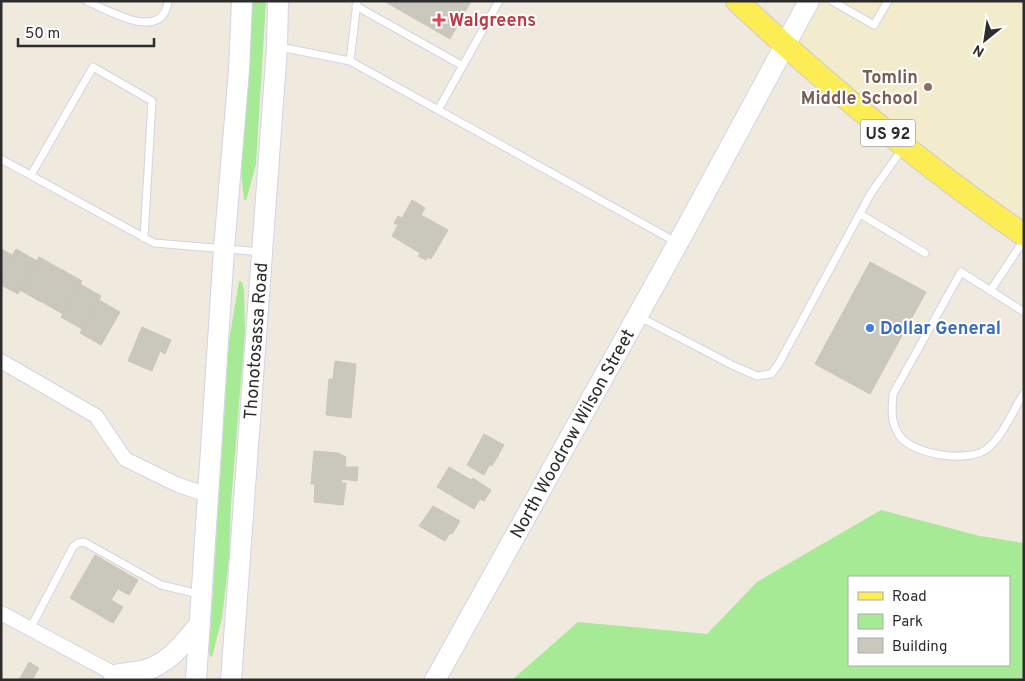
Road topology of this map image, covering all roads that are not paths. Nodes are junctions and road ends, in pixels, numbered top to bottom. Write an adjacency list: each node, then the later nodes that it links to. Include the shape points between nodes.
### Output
1 (87, 1): 2 (lane, via 140,23 162,18)
2 (168, 1)
3 (242, 1): 24 (main road, Thonotosassa Road)
4 (278, 1): 12 (main road, Thonotosassa Road)
5 (499, 1): 14 (lane)
6 (737, 1): 11 (main road, US 92)
7 (809, 1): 11 (main road, North Woodrow Wilson Street)
8 (832, 1): 9 (lane, via 874,25)
9 (888, 1)
10 (357, 4): 13 (lane); 14 (lane)
11 (784, 46): 16 (main road, US 92); 23 (main road, North Woodrow Wilson Street)
12 (277, 47): 13 (lane); 25 (main road, Thonotosassa Road)
13 (350, 61): 15 (lane)
14 (463, 66): 15 (lane)
15 (438, 110): 23 (lane)
16 (905, 146): 19 (lane); 20 (main road, US 92)
17 (1, 159): 18 (lane)
18 (31, 175): 21 (lane); 21 (lane, via 93,66 152,101)
19 (860, 214): 26 (lane); 29 (lane, via 778,365 770,374 757,376 734,366)
20 (1024, 235)
21 (144, 238): 24 (lane, via 154,243)
22 (1024, 240): 27 (lane)
23 (678, 243): 29 (main road, North Woodrow Wilson Street)
24 (224, 248): 25 (lane); 32 (main road, Thonotosassa Road)
25 (261, 252): 39 (main road, Thonotosassa Road)
26 (925, 253)
27 (992, 290): 28 (lane); 31 (lane, via 961,272 893,394 891,417 900,436 918,449 946,456 968,455 987,449 1000,434)
28 (1024, 312)
29 (638, 316): 40 (main road, North Woodrow Wilson Street)
30 (1, 361): 32 (street, via 96,416 125,459 178,485)
31 (1024, 393)
32 (208, 495): 33 (main road, Thonotosassa Road)
33 (202, 595): 35 (main road, Thonotosassa Road); 36 (lane, via 161,585 84,542 78,543)
34 (1, 613): 36 (street)
35 (200, 624): 37 (main road, via 163,662); 38 (main road, Thonotosassa Road)
36 (30, 629): 37 (street)
37 (119, 677)
38 (196, 680)
39 (231, 680)
40 (435, 680)

